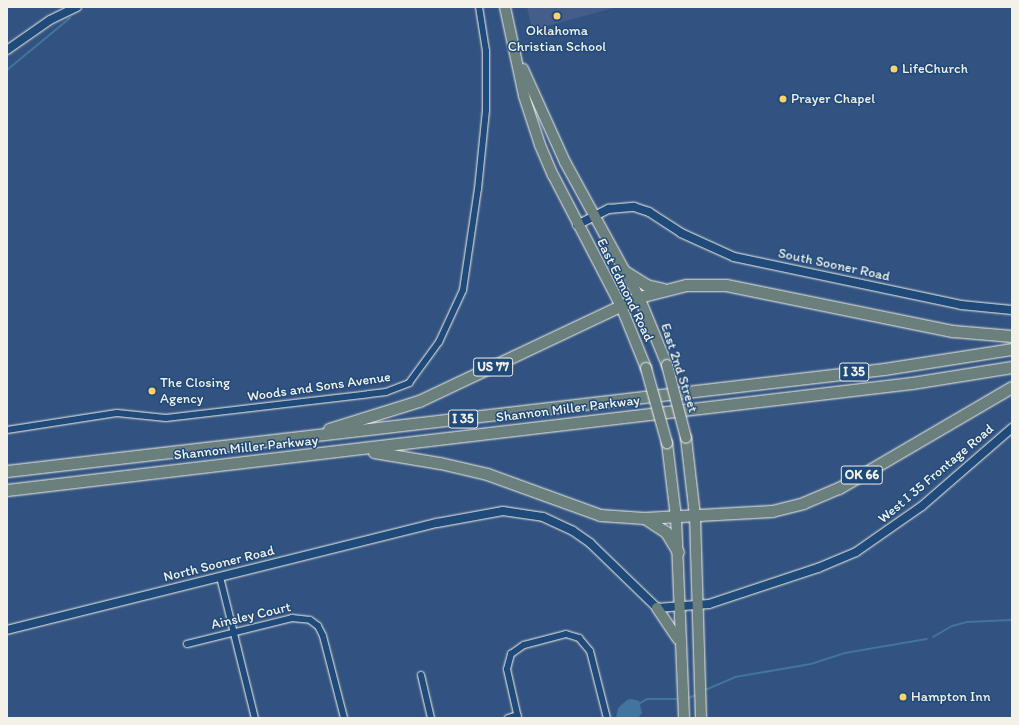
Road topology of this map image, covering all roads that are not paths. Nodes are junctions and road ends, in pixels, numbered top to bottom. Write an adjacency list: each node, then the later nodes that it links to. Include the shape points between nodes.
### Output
1 (76, 7): 4 (street)
2 (479, 7): 18 (street, Woods and Sons Avenue, via 486,51 486,110 478,189 463,290 439,342 409,383 386,392 166,418 117,413)
3 (505, 7): 5 (main road, East 2nd Street)
4 (8, 47)
5 (518, 57): 6 (main road, East 2nd Street, via 549,130); 7 (main road, East 2nd Street, via 531,119 552,175)
6 (594, 215): 7 (street, South Sooner Road); 8 (main road, East 2nd Street); 12 (street, South Sooner Road, via 627,206 641,208 703,245 734,257 961,305)
7 (577, 225): 11 (main road, East Edmond Road)
8 (624, 271): 9 (highway, via 646,284); 10 (main road, East 2nd Street)
9 (666, 289): 10 (highway); 13 (highway, via 686,285 726,285 953,331)
10 (639, 298): 11 (highway, US 77); 23 (main road, East 2nd Street, bridge, via 667,365 686,438)
11 (620, 306): 19 (highway, US 77, via 419,401 363,420); 24 (main road, East Edmond Road, bridge, via 646,368 667,442)
12 (1012, 310)
13 (1012, 336)
14 (1012, 349): 19 (highway, Shannon Miller Parkway / I 35, via 891,368)
15 (1012, 367): 20 (highway, Shannon Miller Parkway / I 35, via 912,383)
16 (1012, 387): 23 (highway, OK 66, via 819,497 772,511)
17 (1012, 428): 28 (street, West I 35 Frontage Road, via 905,520 856,552 760,588)
18 (7, 430)
19 (288, 440): 21 (highway, Shannon Miller Parkway / I 35)
20 (359, 450): 22 (highway, Shannon Miller Parkway / I 35); 25 (highway, via 464,468 504,479 600,515)
21 (7, 471)
22 (10, 490)
23 (695, 516): 24 (highway, OK 66); 28 (main road, East 2nd Street)
24 (676, 517): 25 (highway); 26 (main road)
25 (644, 518): 26 (highway, via 666,532)
26 (678, 552): 29 (main road)
27 (220, 577): 30 (street, North Sooner Road, via 437,523 503,511 523,512 559,523 590,543); 31 (street, North Sooner Road); 32 (street)
28 (698, 606): 29 (street, West I 35 Frontage Road); 43 (main road, East 2nd Street)
29 (678, 607): 30 (street); 33 (main road)
30 (657, 608): 33 (main road, via 669,622)
31 (7, 630)
32 (234, 632): 34 (street, Ainsley Court); 37 (street); 38 (street, Ainsley Court, via 292,618 305,618 314,622 323,636)
33 (680, 642): 42 (main road)
34 (187, 644)
35 (421, 675): 39 (street)
36 (518, 717): 40 (street); 41 (street, via 508,677 508,662 514,651 530,643 566,634 574,635 583,641 590,651)
37 (255, 718)
38 (344, 718)
39 (431, 718)
40 (508, 718)
41 (607, 718)
42 (684, 718)
43 (701, 718)

